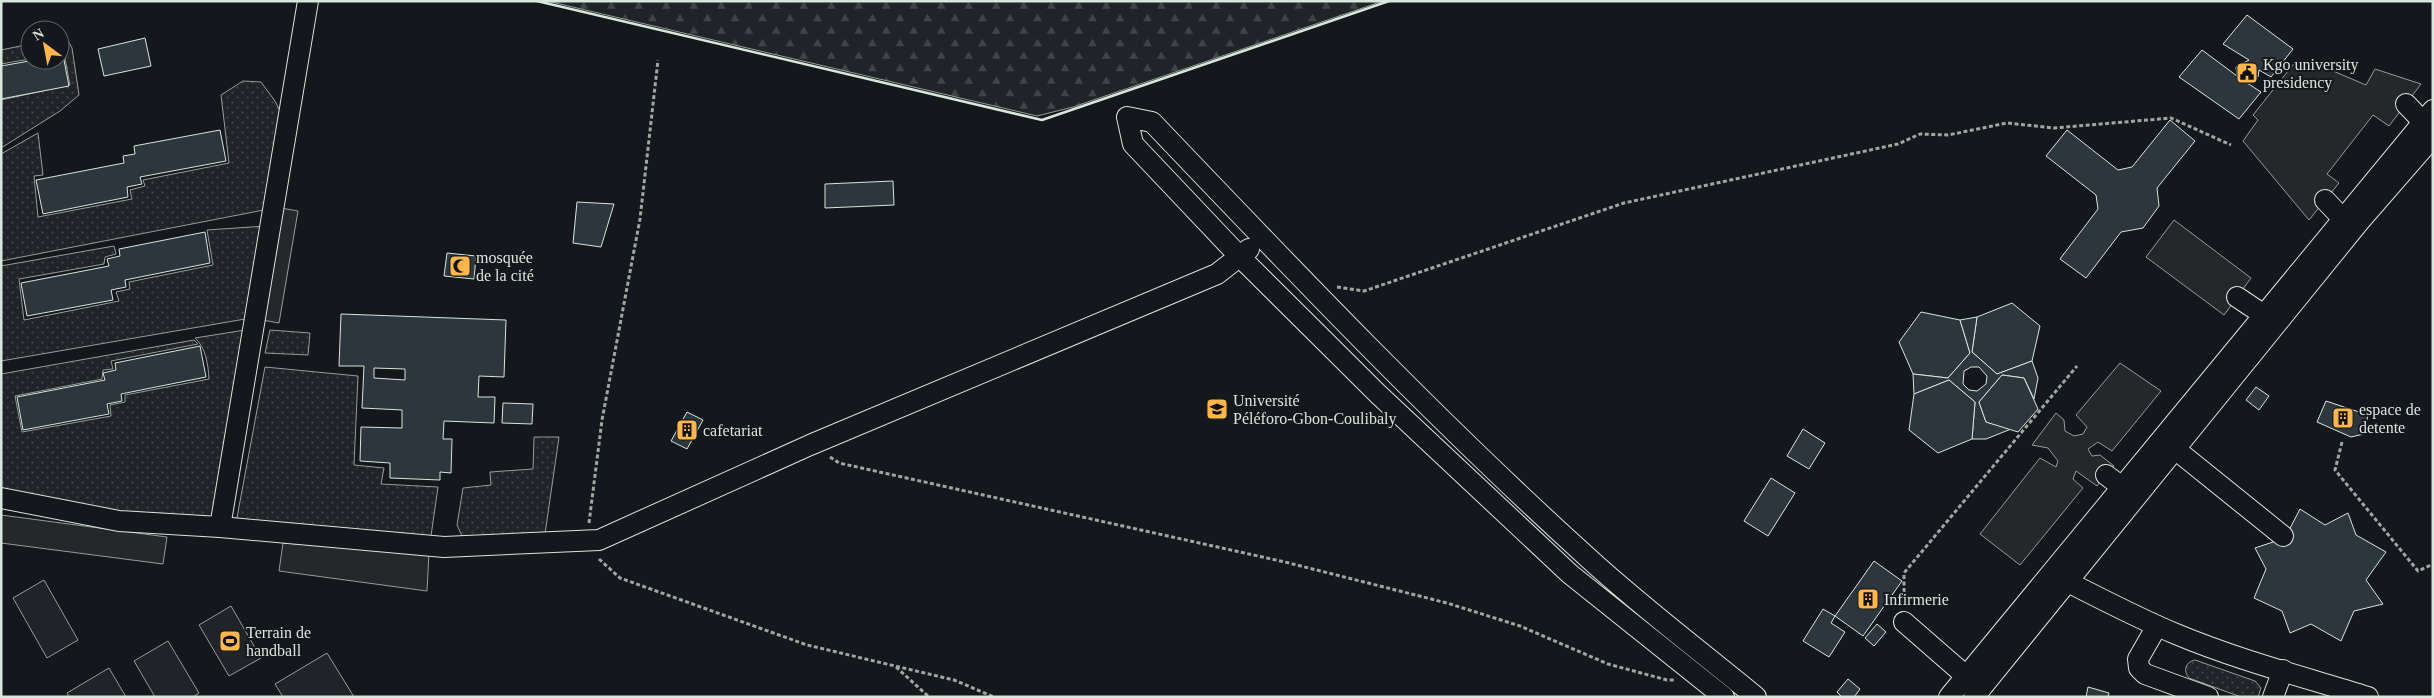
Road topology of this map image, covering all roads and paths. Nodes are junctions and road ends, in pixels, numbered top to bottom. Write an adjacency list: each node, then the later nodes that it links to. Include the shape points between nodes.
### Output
1 (308, 1): 22 (lane)
2 (658, 60): 24 (path, via 640,219 602,420)
3 (2406, 104): 4 (lane)
4 (2430, 125): 7 (lane)
5 (2231, 145): 11 (path, via 2171,118 2054,128 2007,123 1948,135 1920,134 1898,144 1624,203 1364,291)
6 (2325, 200): 8 (lane)
7 (2361, 209): 8 (lane); 15 (lane)
8 (2343, 219): 13 (lane)
9 (1262, 238): 10 (lane); 10 (lane, via 1152,122 1127,117 1134,144); 25 (lane, via 1450,429)
10 (1240, 257): 17 (lane, via 1217,274); 27 (lane, via 1378,394)
11 (1336, 287)
12 (2238, 297): 13 (lane)
13 (2264, 315): 15 (lane)
14 (2077, 366): 29 (path, via 1904,573)
15 (2200, 405): 18 (lane); 20 (lane)
16 (2342, 442): 26 (path, via 2335,470 2418,571)
17 (810, 445): 24 (lane, via 599,540); 34 (path, via 839,463 1285,562 1447,603 1520,626 1608,664 1667,680)
18 (2175, 449): 23 (lane); 28 (lane)
19 (2106, 474): 20 (lane)
20 (2122, 487): 28 (lane)
21 (1, 498): 22 (lane, via 119,521)
22 (220, 527): 24 (lane, via 444,547)
23 (2283, 536)
24 (588, 540): 31 (path, via 602,563 620,578 807,645)
25 (1586, 557): 27 (lane); 38 (lane)
26 (2433, 564)
27 (1570, 574): 34 (lane)
28 (2059, 577): 30 (lane); 33 (lane); 40 (lane)
29 (1904, 622): 33 (lane)
30 (2156, 626): 32 (lane); 41 (lane, via 2138,659 2139,668 2145,674)
31 (894, 666): 35 (path); 36 (path, via 954,680)
32 (2283, 670): 42 (lane); 43 (lane)
33 (1966, 676): 39 (lane)
34 (1704, 679): 37 (lane)
35 (929, 697)
36 (994, 697)
37 (1724, 697)
38 (1756, 697)
39 (1949, 697)
40 (1974, 697)
41 (2208, 697)
42 (2273, 697)
43 (2368, 697)

